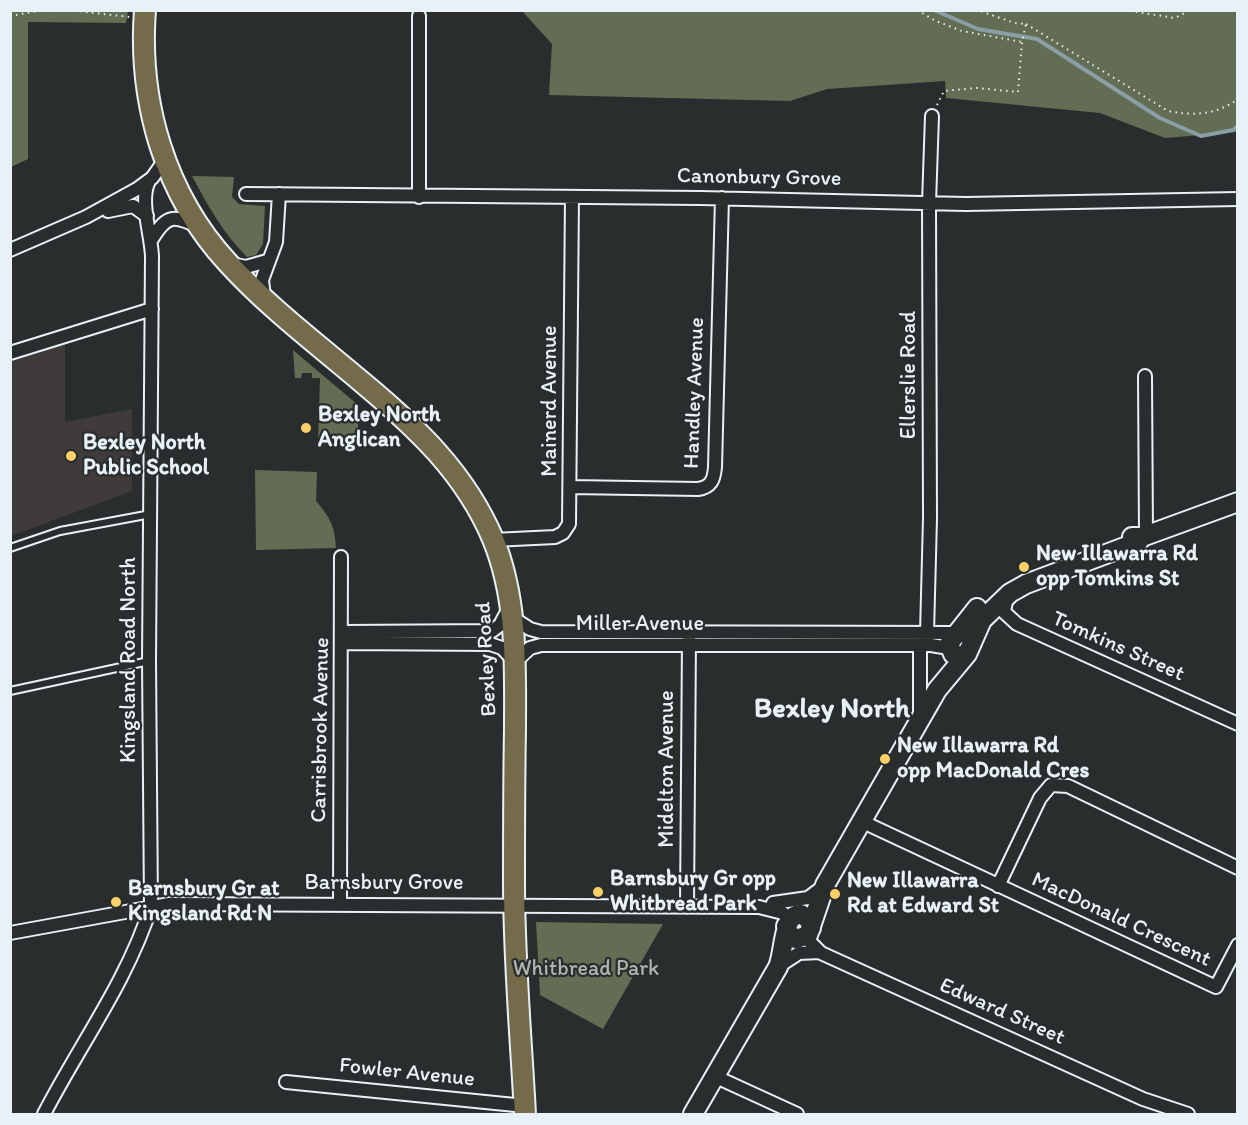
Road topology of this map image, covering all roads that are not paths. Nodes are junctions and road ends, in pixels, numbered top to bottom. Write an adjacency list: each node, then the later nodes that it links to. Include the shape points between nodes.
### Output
1 (138, 14): 4 (main road, Bexley Road, via 147,96)
2 (419, 16): 8 (street)
3 (932, 116): 12 (street, Ellerslie Road)
4 (165, 160): 5 (street); 15 (main road, Bexley Road)
5 (150, 181): 13 (street, Kingsland Road North, via 144,202); 14 (street)
6 (246, 194): 7 (street, Canonbury Grove)
7 (279, 194): 8 (street, Canonbury Grove); 18 (street, via 276,242)
8 (419, 196): 9 (street, Canonbury Grove)
9 (572, 197): 10 (street, Canonbury Grove); 24 (street, Mainerd Avenue)
10 (722, 198): 12 (street, Canonbury Grove); 24 (street, Handley Avenue, via 712,482 698,489)
11 (1238, 199): 12 (street, Canonbury Grove)
12 (929, 203): 34 (street, Ellerslie Road)
13 (147, 216): 14 (street, via 130,206); 16 (street, Kingsland Road North)
14 (86, 217): 17 (street)
15 (199, 227): 16 (street, via 172,218 163,223); 19 (main road, Bexley Road)
16 (152, 239): 21 (street, Kingsland Road North)
17 (10, 250)
18 (267, 261): 19 (street, via 246,267); 20 (street, via 262,286)
19 (226, 262): 20 (main road, Bexley Road)
20 (265, 300): 28 (main road, Bexley Road, via 431,443 470,494)
21 (152, 309): 22 (street); 26 (street, Kingsland Road North)
22 (10, 353)
23 (1145, 376): 27 (street)
24 (570, 487): 28 (street, Mainerd Avenue, via 570,519 563,533 555,537)
25 (1238, 502): 27 (main road)
26 (151, 514): 29 (lane, via 60,531); 39 (street, Kingsland Road North)
27 (1144, 536): 31 (main road, via 1138,542); 36 (main road, via 1005,585 980,605)
28 (493, 540): 32 (main road, Bexley Road)
29 (10, 548)
30 (341, 557): 35 (street, Carrisbrook Avenue)
31 (1010, 593): 36 (main road); 43 (street, Tomkins Street, via 1003,611 1017,624)
32 (512, 610): 33 (street, Miller Avenue, via 530,628 541,632); 35 (street, via 492,631); 40 (main road, Bexley Road)
33 (689, 632): 34 (street, Miller Avenue); 38 (street, Midelton Avenue)
34 (927, 633): 36 (street, Miller Avenue); 37 (street)
35 (343, 638): 40 (street, via 490,644 506,651); 48 (street, Carrisbrook Avenue)
36 (958, 644): 37 (street, Miller Avenue); 42 (main road)
37 (920, 645): 38 (street, Miller Avenue); 42 (street, via 922,696)
38 (689, 646): 40 (street, Miller Avenue, via 541,645 530,648); 52 (street, Midelton Avenue)
39 (149, 661): 41 (lane); 51 (street, Kingsland Road North)
40 (515, 662): 50 (main road, Bexley Road)
41 (10, 691)
42 (917, 724): 44 (main road)
43 (1238, 724)
44 (862, 822): 46 (main road); 47 (street, MacDonald Crescent)
45 (1238, 868): 47 (street, MacDonald Crescent, via 1068,786 1051,785 1040,798)
46 (825, 885): 49 (street, Barnsbury Grove, via 808,898); 54 (main road)
47 (998, 886): 56 (street, MacDonald Crescent, via 1216,987)
48 (340, 903): 50 (street, Barnsbury Grove); 51 (street, Barnsbury Grove)
49 (772, 903): 53 (street, Barnsbury Grove); 54 (street, via 789,905)
50 (514, 905): 52 (street, Barnsbury Grove); 61 (main road, Bexley Road)
51 (151, 906): 55 (street, Barnsbury Grove); 62 (street, Kingsland Road North, via 104,1005)
52 (687, 907): 53 (street, Barnsbury Grove)
53 (759, 907): 54 (street, Barnsbury Grove, via 781,912)
54 (798, 925): 57 (street, Edward Street); 58 (main road)
55 (10, 933)
56 (1238, 945)
57 (821, 953): 58 (street, via 799,953); 65 (street, Edward Street, via 1143,1099)
58 (778, 967): 59 (main road)
59 (714, 1076): 63 (main road); 64 (street)
60 (286, 1082): 61 (street, Fowler Avenue)
61 (525, 1110)
62 (44, 1114)
63 (693, 1114)
64 (797, 1114)
65 (1188, 1114)

